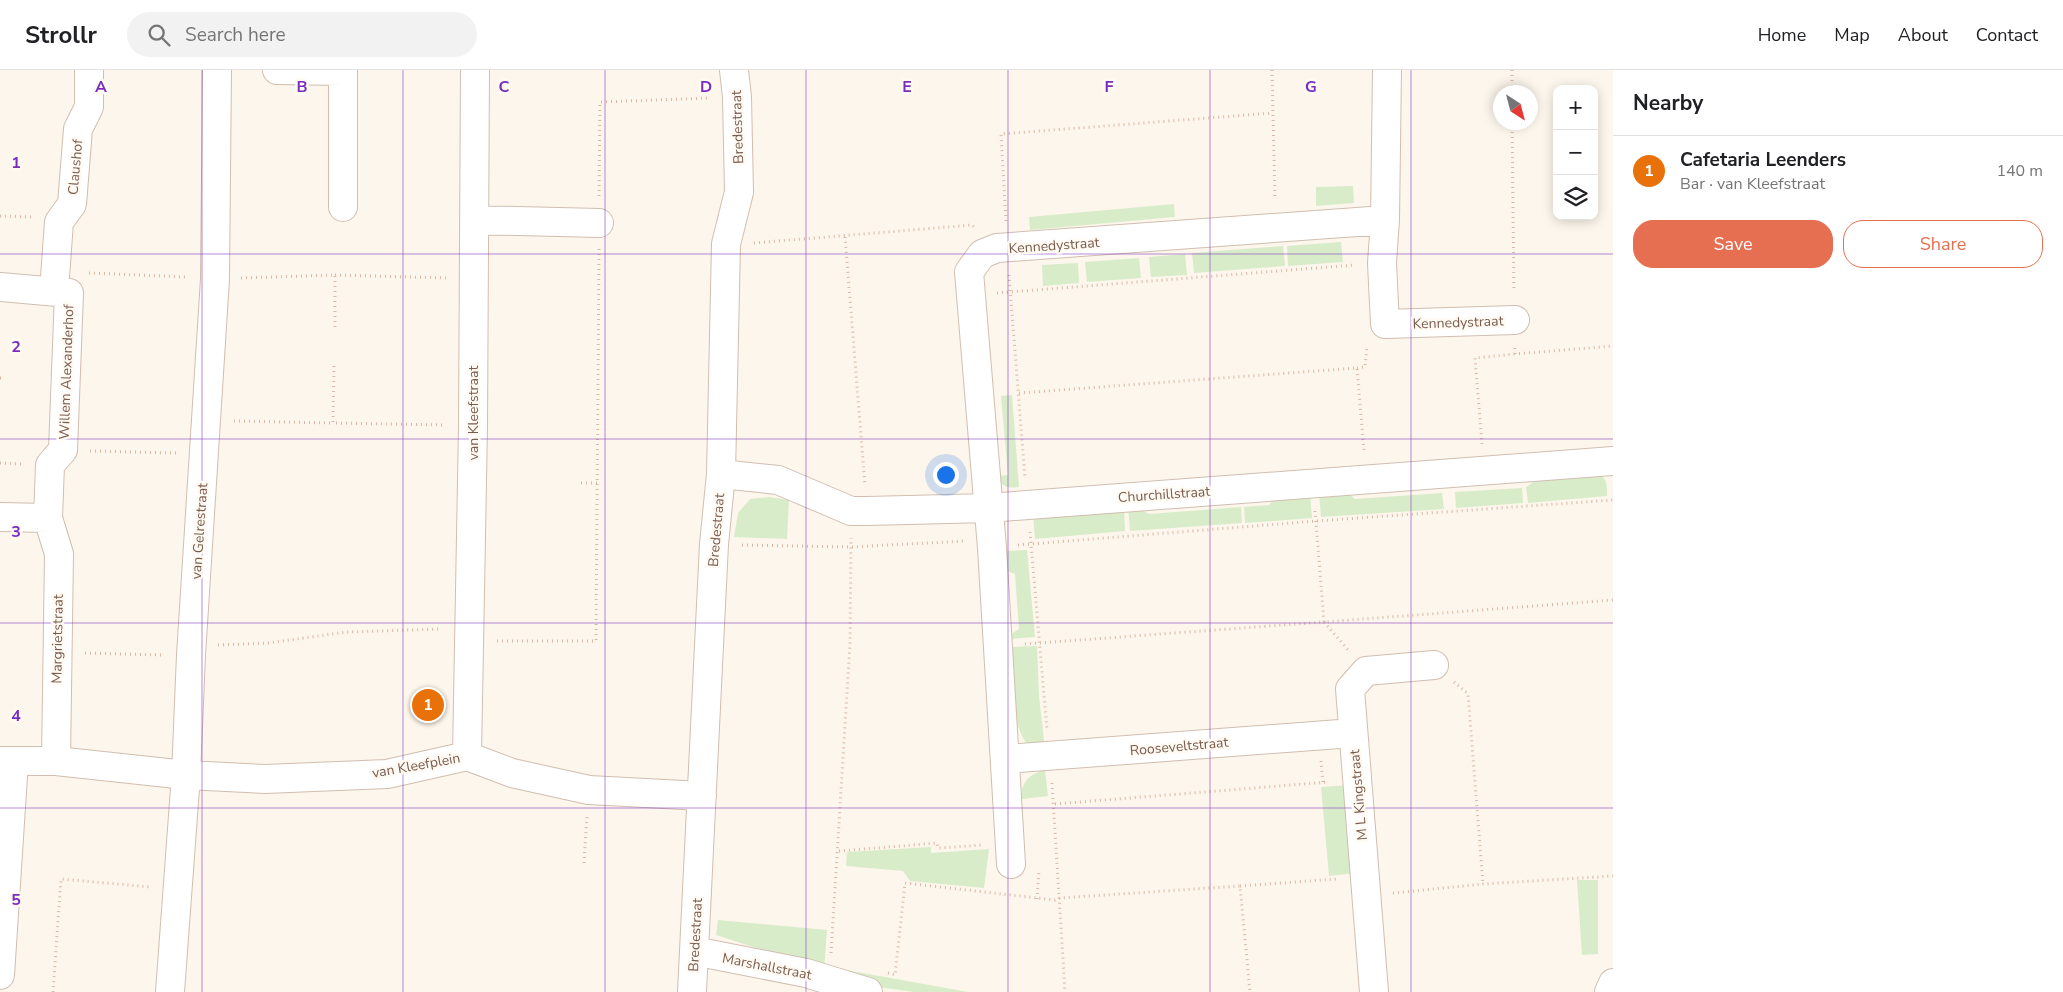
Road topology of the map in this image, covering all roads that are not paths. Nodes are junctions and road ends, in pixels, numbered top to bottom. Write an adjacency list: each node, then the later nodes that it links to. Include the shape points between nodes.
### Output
1 (89, 70): 11 (street, Claushof, via 89,107 78,129 72,204 59,222)
2 (217, 70): 25 (street, van Gelrestraat, via 215,279)
3 (277, 70): 7 (street, via 343,71)
4 (475, 70): 8 (street, van Kleefstraat)
5 (734, 70): 15 (street, Bredestraat, via 738,192 726,244)
6 (1387, 70): 9 (street, Kennedystraat)
7 (343, 207)
8 (474, 220): 10 (street); 21 (street, van Kleefstraat)
9 (1385, 220): 13 (street, Kennedystraat, via 1382,263 1385,324); 16 (street, Kennedystraat, via 1002,248 982,254 969,272)
10 (599, 223)
11 (60, 285): 12 (street); 18 (street, Willem Alexanderhof, via 63,450 50,465)
12 (0, 288)
13 (1515, 320)
14 (1613, 461): 16 (street, Churchillstraat)
15 (721, 474): 16 (street, Churchillstraat, via 778,480 859,511); 26 (street, Bredestraat, via 714,544)
16 (988, 508): 22 (street)
17 (0, 517): 18 (street)
18 (48, 518): 24 (street, Margrietstraat, via 59,554)
19 (1434, 665): 20 (street, M L Kingstraat, via 1366,671 1350,689)
20 (1353, 733): 22 (street, Rooseveltstraat); 35 (street, M L Kingstraat)
21 (467, 756): 25 (street, van Kleefplein, via 386,774 264,779); 26 (street, van Kleefplein, via 512,773 589,790)
22 (1006, 759): 27 (street)
23 (7, 761): 24 (street); 28 (street)
24 (56, 761): 25 (street)
25 (186, 775): 33 (street, van Gelrestraat)
26 (702, 796): 29 (street, Bredestraat)
27 (1010, 853)
28 (3, 882): 30 (street)
29 (694, 951): 31 (street, Marshallstraat, via 830,979); 34 (street, Bredestraat)
30 (0, 975)
31 (877, 982)
32 (1613, 983): 36 (street)
33 (170, 992)
34 (692, 992)
35 (1374, 992)
36 (1609, 992)

